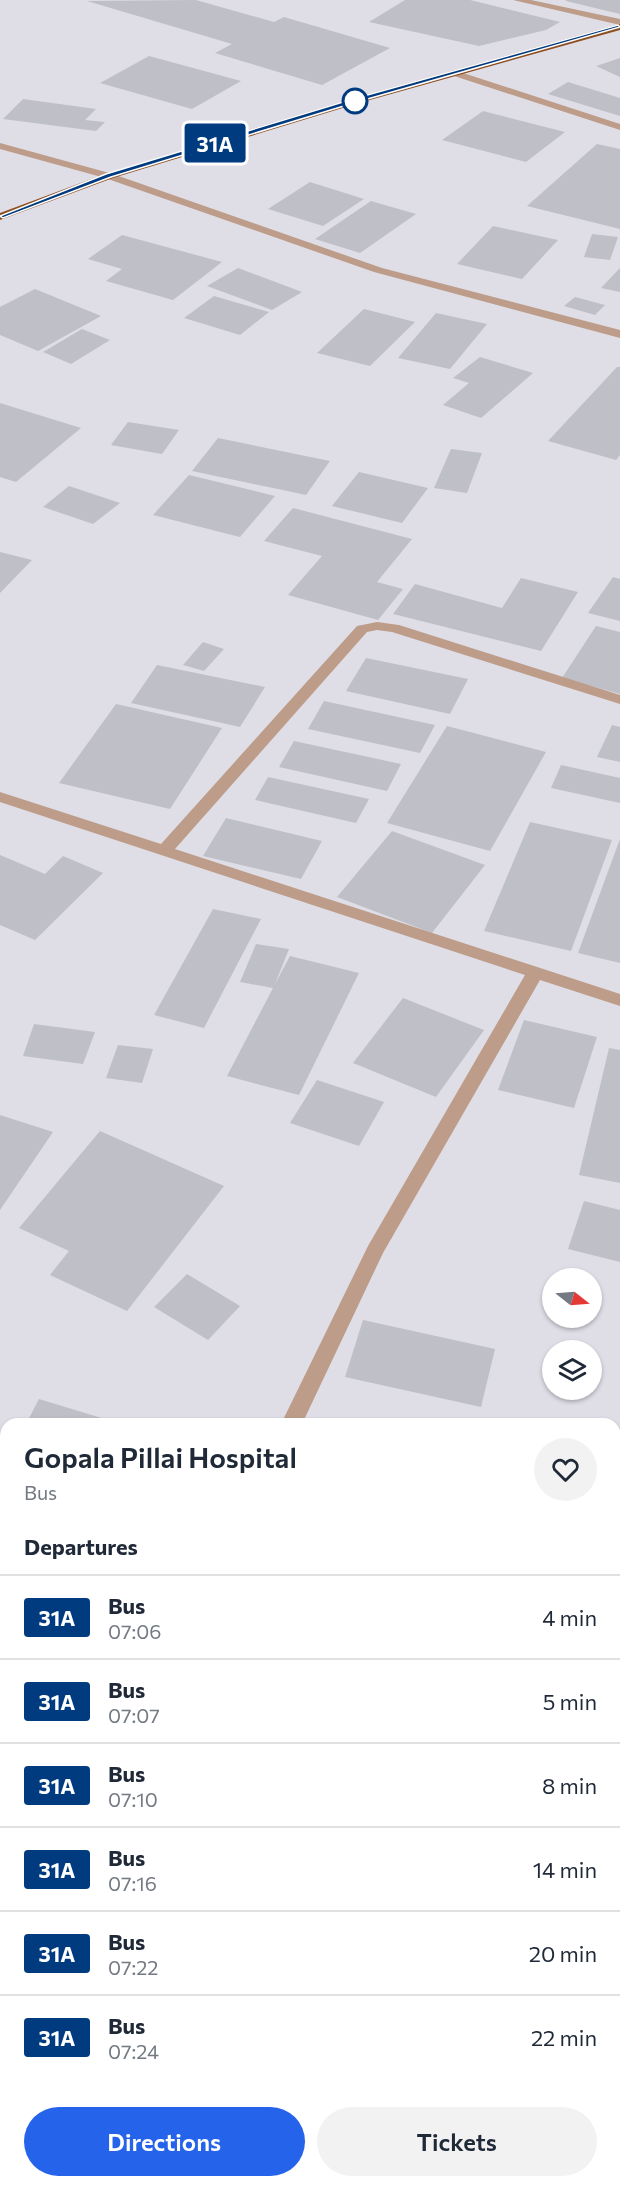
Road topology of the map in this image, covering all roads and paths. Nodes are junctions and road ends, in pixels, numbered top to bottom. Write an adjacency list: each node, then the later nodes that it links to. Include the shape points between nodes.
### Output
1 (518, 0): 2 (street)
2 (620, 22)
3 (620, 27): 4 (highway)
4 (454, 73): 5 (street); 7 (highway)
5 (620, 127)
6 (0, 146): 7 (street)
7 (109, 176): 8 (highway); 9 (street, via 378,270)
8 (0, 216)
9 (620, 333)
10 (620, 700): 12 (street, via 394,628 362,629)
11 (0, 797): 12 (street)
12 (164, 851): 13 (street)
13 (536, 973): 14 (street); 15 (street, via 375,1251)
14 (620, 1000)
15 (294, 1418)

